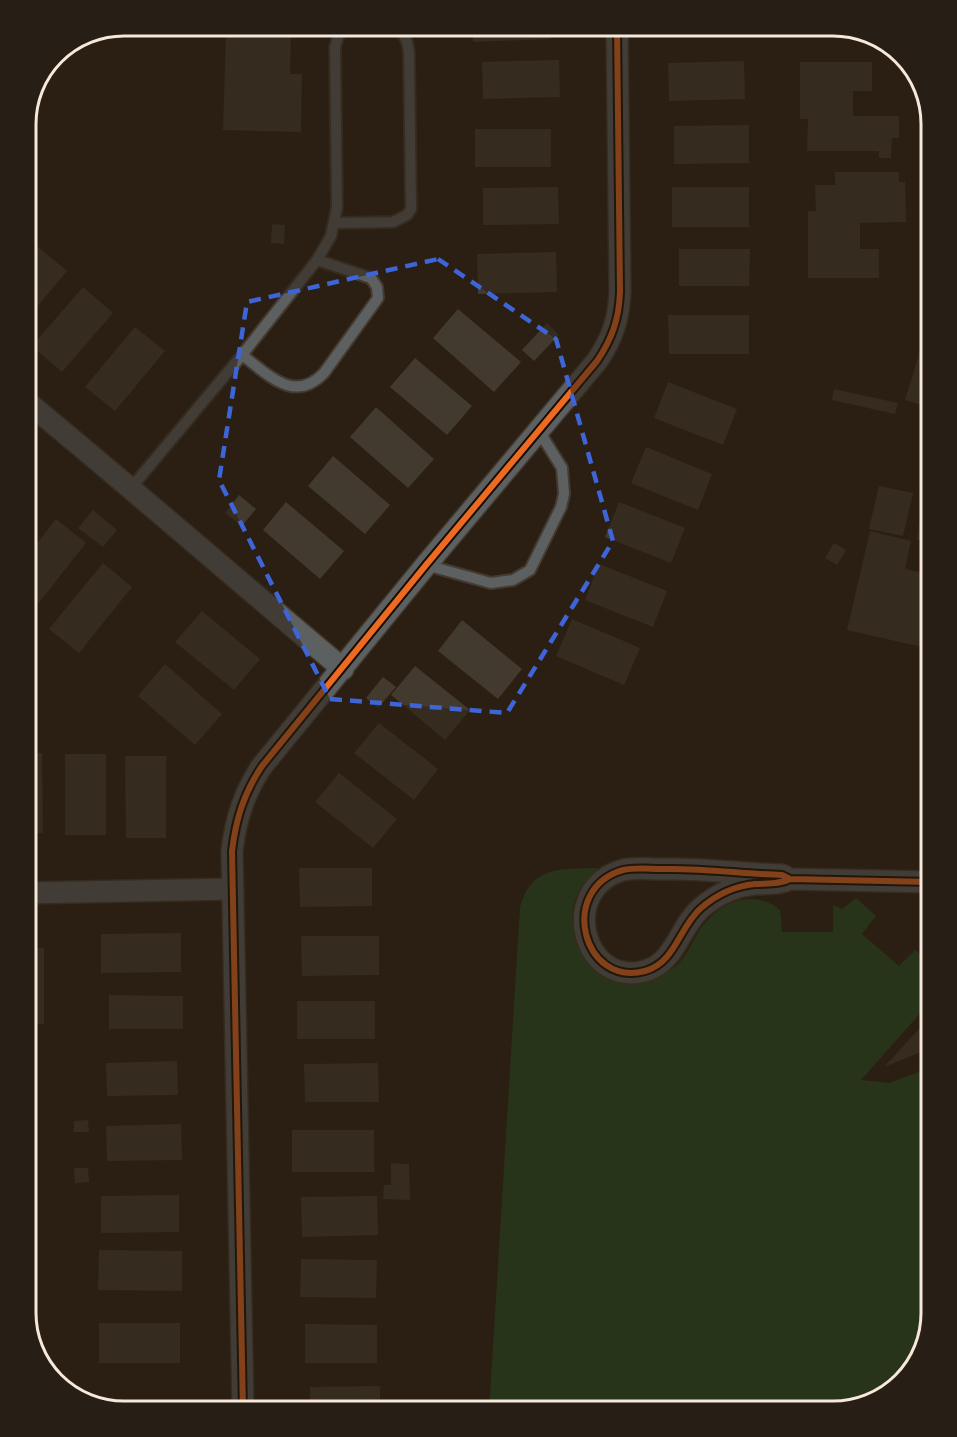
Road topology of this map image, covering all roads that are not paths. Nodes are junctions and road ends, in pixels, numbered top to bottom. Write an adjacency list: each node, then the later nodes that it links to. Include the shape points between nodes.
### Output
1 (338, 36): 4 (lane, via 335,47)
2 (404, 36): 4 (lane, via 409,54 411,209 393,222)
3 (617, 36): 8 (street, via 619,311 608,346)
4 (335, 223): 5 (lane)
5 (317, 260): 6 (lane); 6 (lane, via 371,278 378,297 324,373 314,383 287,387)
6 (242, 355): 9 (lane)
7 (36, 409): 9 (street)
8 (539, 431): 10 (street); 10 (lane, via 562,468 564,494 530,570 513,580 491,583)
9 (131, 488): 11 (street)
10 (426, 565): 11 (street)
11 (343, 669): 14 (street, via 250,785 235,828)
12 (790, 879): 12 (street, via 782,875 703,869 625,870 600,882 591,893 583,921 585,936 605,963 624,971 644,971 665,960 688,922 712,900 741,887); 13 (street)
13 (921, 882)
14 (233, 889): 15 (street); 16 (street)
15 (36, 893)
16 (243, 1401)

